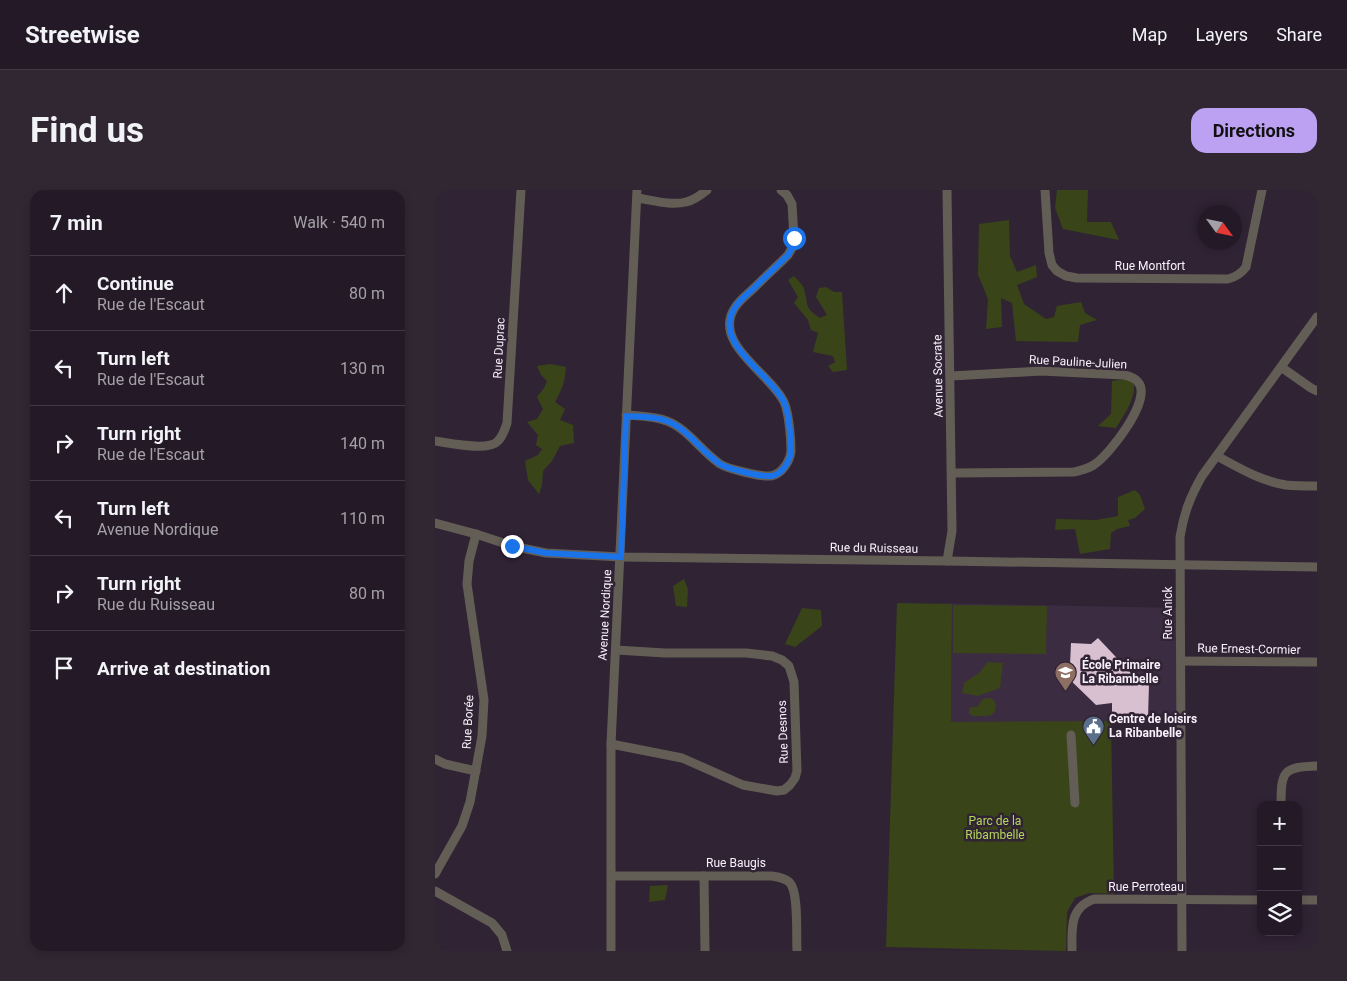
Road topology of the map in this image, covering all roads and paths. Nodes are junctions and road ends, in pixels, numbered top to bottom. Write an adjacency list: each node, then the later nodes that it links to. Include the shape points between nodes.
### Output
1 (521, 190): 13 (street, Rue Duprac, via 507,423 503,435 490,446)
2 (707, 190): 7 (street, via 695,199 675,204)
3 (781, 190): 12 (street, via 792,204 792,248 740,301 729,324 736,346 785,403 791,453 784,468 771,476 727,468 668,421)
4 (947, 190): 10 (street, Avenue Socrate)
5 (1045, 190): 6 (street, Rue Montfort, via 1052,265 1067,276 1111,279 1235,277 1245,267)
6 (1261, 190)
7 (637, 194): 12 (street, Avenue Nordique)
8 (1317, 317): 9 (street, Rue Anick)
9 (1281, 367): 11 (street); 14 (street, Rue Anick)
10 (951, 376): 15 (street, Avenue Socrate); 15 (street, Rue Pauline-Julien, via 1041,371 1125,375 1138,382 1142,394 1136,413 1114,446 1086,469 1073,472)
11 (1317, 391)
12 (626, 416): 19 (street, Avenue Nordique)
13 (435, 441)
14 (1217, 456): 16 (street, via 1247,473 1272,482); 21 (street, Rue Anick, via 1191,496 1184,516 1180,537)
15 (952, 473): 20 (street, Avenue Socrate, via 952,531)
16 (1317, 486)
17 (435, 523): 18 (street, Rue du Ruisseau)
18 (476, 534): 19 (street, Rue du Ruisseau, via 546,553); 30 (street, Rue Borée, via 467,584 484,700 483,736)
19 (621, 557): 20 (street, Rue du Ruisseau); 23 (street, Avenue Nordique)
20 (947, 561): 21 (street, Rue du Ruisseau)
21 (1181, 564): 22 (street, Rue du Ruisseau); 24 (street, Rue Anick)
22 (1317, 567)
23 (616, 650): 27 (street, Avenue Nordique); 27 (street, Rue Desnos, via 746,653 782,660 789,666 794,682 797,771 790,785 777,791 743,785 682,758)
24 (1181, 661): 25 (street, Rue Ernest-Cormier); 37 (street, Rue Anick)
25 (1317, 662)
26 (1071, 735): 32 (street)
27 (611, 744): 34 (street, Avenue Nordique)
28 (435, 759): 30 (street)
29 (1317, 766): 31 (street, via 1290,769 1281,786)
30 (476, 771): 33 (street, Rue Borée, via 471,802 462,826)
31 (1281, 801)
32 (1075, 803)
33 (435, 874)
34 (611, 876): 35 (street, Rue Baugis); 42 (street, Avenue Nordique)
35 (703, 876): 43 (street); 44 (street, Rue Baugis, via 772,876 790,883 796,900)
36 (435, 891): 41 (street, via 493,923 502,935)
37 (1181, 900): 38 (street, Rue Perroteau); 45 (street, Rue Perroteau, via 1094,899 1086,902 1079,908 1072,925); 46 (street, Rue Anick)
38 (1257, 900)
39 (1302, 900): 40 (street)
40 (1317, 900)
41 (507, 951)
42 (611, 951)
43 (705, 951)
44 (797, 951)
45 (1072, 951)
46 (1182, 951)

